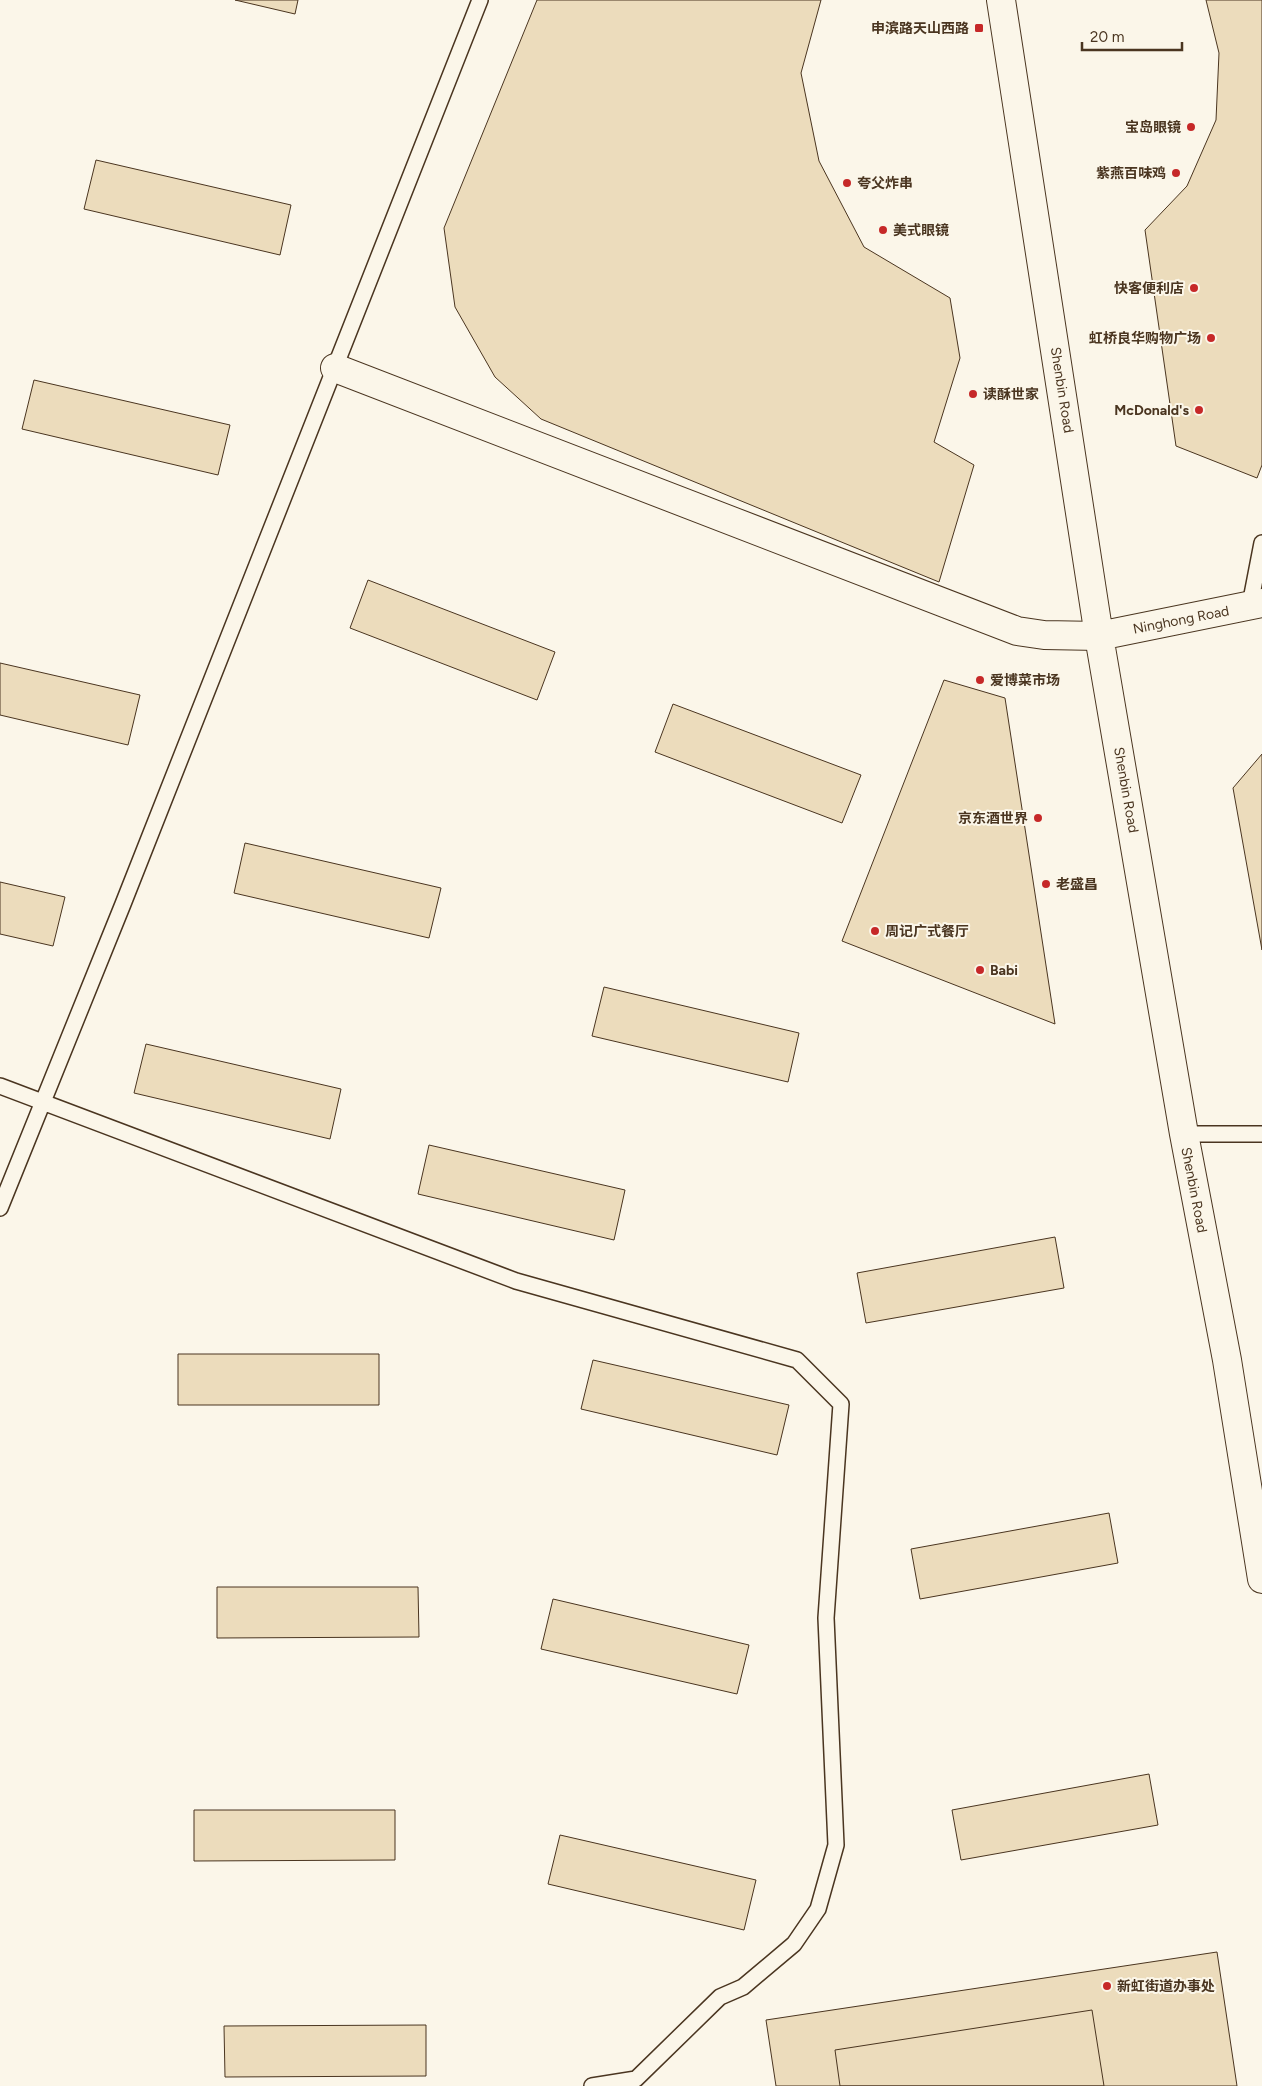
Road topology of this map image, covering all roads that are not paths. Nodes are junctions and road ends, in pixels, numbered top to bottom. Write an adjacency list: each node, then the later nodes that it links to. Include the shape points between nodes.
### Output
1 (480, 0): 3 (lane)
2 (1001, 0): 6 (main road, Shenbin Road)
3 (335, 368): 6 (main road, Ninghong Road, via 1017,631); 8 (lane)
4 (1262, 543): 5 (lane)
5 (1256, 604): 6 (main road, Ninghong Road)
6 (1099, 636): 9 (main road, Shenbin Road)
7 (0, 1086): 8 (lane)
8 (43, 1103): 11 (lane); 13 (lane, via 516,1281 797,1360 841,1404 826,1618 836,1845 818,1908 794,1944 743,1987 720,1997 636,2079)
9 (1184, 1134): 10 (lane); 12 (main road, Shenbin Road, via 1227,1360)
10 (1262, 1134)
11 (0, 1208)
12 (1262, 1579)
13 (592, 2086)

